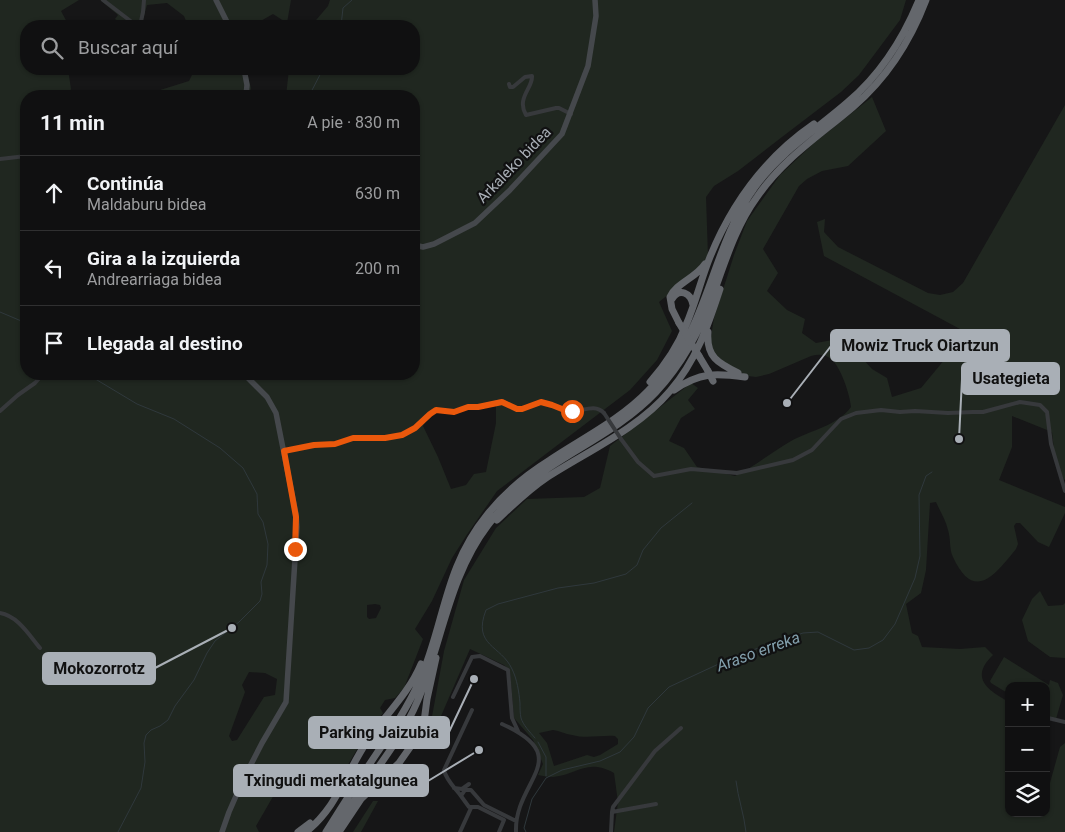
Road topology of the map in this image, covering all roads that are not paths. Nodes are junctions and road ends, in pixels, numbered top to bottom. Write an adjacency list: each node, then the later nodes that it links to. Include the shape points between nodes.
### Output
1 (102, 0): 7 (street)
2 (144, 0): 8 (street)
3 (216, 0): 9 (main road)
4 (595, 0): 14 (main road, Arkaleko bidea, via 590,56)
5 (919, 0): 13 (highway, via 893,52)
6 (926, 0): 18 (highway, via 911,36 885,74 859,102 773,175 747,212)
7 (130, 20)
8 (141, 20)
9 (226, 20)
10 (245, 75): 12 (main road)
11 (509, 84): 14 (street, via 513,87 525,77 532,76 524,95 526,115 556,108)
12 (247, 90)
13 (857, 94): 19 (highway, via 795,137 754,178 736,203); 28 (highway, via 790,149 760,180 730,229 680,351 648,391)
14 (571, 114): 17 (main road, Arkaleko bidea, via 556,142 478,220 434,244)
15 (20, 157): 16 (street)
16 (0, 159)
17 (420, 247)
18 (728, 252): 22 (highway, via 729,259); 31 (highway, via 693,340 662,386 630,417 532,480 502,509)
19 (710, 258): 20 (highway, via 700,271 674,290); 21 (highway)
20 (670, 304): 21 (highway, via 680,292 690,296); 25 (highway, bridge)
21 (693, 308): 28 (highway, via 678,343 664,364)
22 (708, 327): 26 (highway, via 692,360); 26 (highway, via 708,347 715,359 745,377 712,374 690,380)
23 (38, 380): 27 (street)
24 (250, 380): 29 (main road, via 272,405)
25 (713, 383)
26 (669, 392): 31 (highway, via 631,425 544,479)
27 (0, 411)
28 (613, 420): 33 (highway, via 530,473 486,516 460,556)
29 (284, 451): 30 (street, bridge, via 335,444 353,438 390,438 409,432 436,410 454,412 499,402 522,409 541,402 567,411 600,409 644,468 654,476 691,469 737,473 805,455 819,445 841,420 856,413 881,410 978,412 1028,402 1040,404 1047,412 1051,444); 55 (main road, via 296,521 286,702 262,743)
30 (1065, 491)
31 (480, 537): 34 (highway, via 459,576)
32 (0, 613): 35 (street, via 15,619)
33 (436, 629): 46 (highway, via 407,691 367,741); 60 (highway, via 418,682 391,733)
34 (437, 647): 61 (highway, via 418,701 399,738); 62 (highway, via 421,731 399,764 361,799)
35 (40, 648)
36 (453, 697): 42 (street, via 472,657 480,656 508,670 512,718)
37 (472, 710): 44 (street, via 444,770)
38 (1050, 718): 39 (street)
39 (1065, 722)
40 (502, 724): 42 (street)
41 (681, 728): 51 (street, via 655,751 613,806)
42 (518, 731): 50 (street, via 533,742 540,760)
43 (469, 784): 44 (street)
44 (454, 788): 45 (street)
45 (461, 796): 47 (street, via 468,789); 49 (street)
46 (334, 801): 56 (highway); 57 (highway, via 318,820); 58 (highway); 59 (highway, via 324,822)
47 (479, 801): 49 (street); 52 (street)
48 (656, 804): 51 (street)
49 (473, 808): 54 (street, via 478,807 502,818); 63 (street)
50 (519, 809): 52 (street); 53 (street)
51 (612, 812): 66 (street)
52 (510, 817): 53 (street); 54 (street)
53 (516, 820): 65 (street)
54 (503, 824): 64 (street)
55 (222, 832)
56 (298, 832)
57 (302, 832)
58 (306, 832)
59 (311, 832)
60 (326, 832)
61 (333, 832)
62 (339, 832)
63 (460, 832)
64 (499, 832)
65 (516, 832)
66 (611, 832)

